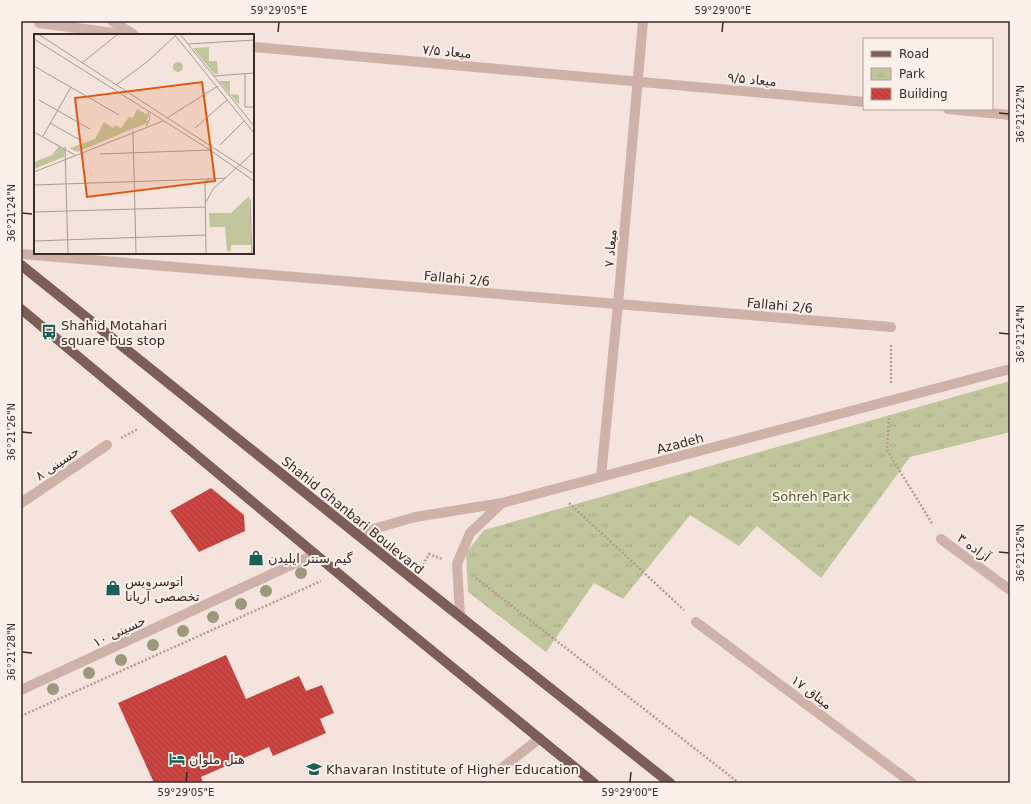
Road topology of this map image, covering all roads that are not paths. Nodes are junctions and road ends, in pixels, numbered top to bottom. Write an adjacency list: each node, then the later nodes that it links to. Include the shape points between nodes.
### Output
1 (55, 21): 4 (street)
2 (112, 21): 6 (street)
3 (643, 21): 8 (street, میعاد ۷)
4 (35, 22): 5 (street)
5 (122, 34)
6 (133, 34)
7 (254, 46): 8 (street, میعاد ۷/۵)
8 (638, 81): 9 (street, میعاد ۹/۵); 14 (street, میعاد ۷)
9 (863, 102)
10 (958, 110): 11 (street)
11 (1010, 115)
12 (21, 254): 14 (street, Fallahi 2/6)
13 (21, 265): 22 (main road, Shahid Ghanbari Boulevard)
14 (618, 304): 16 (street, Fallahi 2/6); 19 (street, میعاد ۷)
15 (21, 309): 24 (main road)
16 (891, 327)
17 (1010, 369): 19 (street, Azadeh)
18 (107, 445): 20 (street, حسینی ۸)
19 (601, 477): 21 (street, Azadeh)
20 (21, 503)
21 (502, 503): 22 (street, Azadeh, via 415,517); 26 (street, via 470,533 457,564)
22 (356, 534): 26 (main road, Shahid Ghanbari Boulevard)
23 (941, 539): 25 (street, آزاده ۳)
24 (315, 554): 28 (street, حسینی ۱۰); 29 (main road)
25 (1010, 590)
26 (460, 616): 32 (main road, Shahid Ghanbari Boulevard)
27 (696, 622): 33 (street, میثاق ۱۷)
28 (21, 690)
29 (540, 738): 30 (street); 31 (main road)
30 (502, 768)
31 (594, 783)
32 (670, 783)
33 (912, 783)

